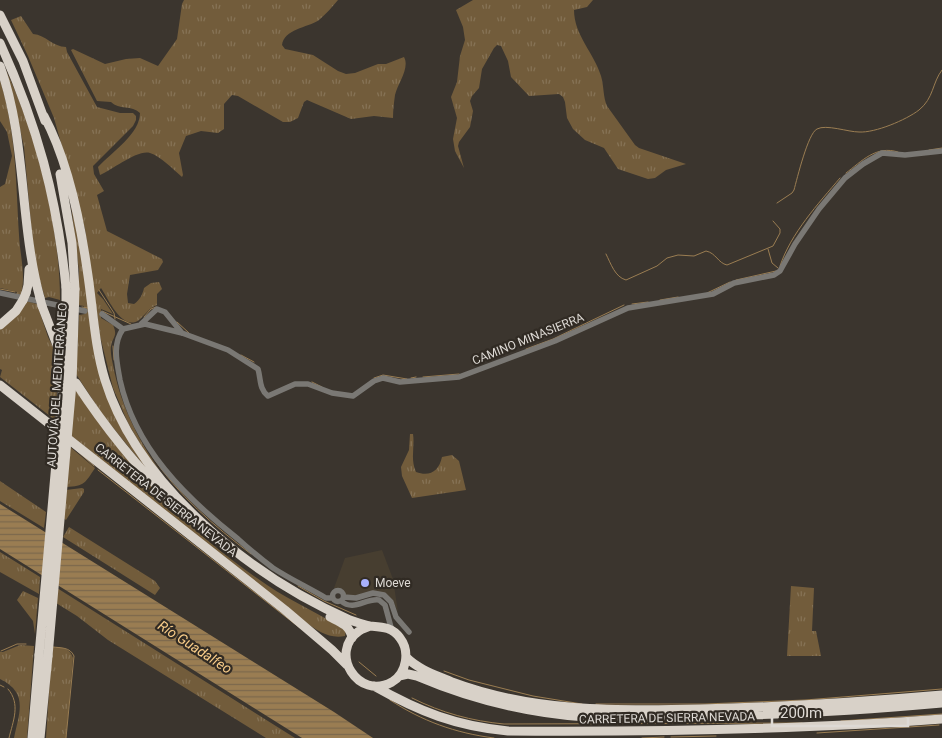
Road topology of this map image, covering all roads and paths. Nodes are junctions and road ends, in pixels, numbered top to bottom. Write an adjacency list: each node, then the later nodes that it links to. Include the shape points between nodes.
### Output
1 (0, 16): 4 (highway, AUTOVÍA DEL MEDITERRÁNEO, via 23,61)
2 (0, 43): 25 (highway, AUTOVÍA DEL MEDITERRÁNEO, bridge, via 39,144 63,256 66,287 67,333)
3 (0, 66): 6 (highway, via 17,134)
4 (44, 116): 20 (highway, via 54,134 81,232 105,380 114,405 140,453 176,498 252,563 333,612); 25 (highway, AUTOVÍA DEL MEDITERRÁNEO, bridge, via 64,190 76,289 71,393)
5 (942, 151): 13 (street, CAMINO MINASIERRA, via 905,155 882,153 863,164 845,178 819,209 780,271 774,274 734,283 706,296 628,308 555,341 460,377 400,382 383,378 354,396 332,393 308,384 295,384 268,396 260,384 258,369 253,365 228,350)
6 (28, 237): 10 (highway, via 29,274 25,297 16,311); 14 (highway, via 35,281)
7 (0, 293): 8 (street)
8 (85, 312)
9 (102, 314): 12 (street)
10 (0, 325)
11 (141, 325): 12 (street, CAMINO MINASIERRA); 13 (street, CAMINO MINASIERRA); 13 (street, via 157,309 165,312)
12 (123, 329): 17 (street, via 118,335 116,353 128,407 148,447 164,469 181,490 223,528 273,567 326,598)
13 (182, 333)
14 (60, 353)
15 (76, 383): 24 (highway, via 121,446 179,509 259,574 346,625 351,634)
16 (0, 385): 23 (highway, CARRETERA DE SIERRA NEVADA)
17 (332, 598): 18 (street, via 336,602); 18 (street, via 338,591 343,593)
18 (343, 599): 19 (street, via 348,606 379,600); 22 (street, via 373,593 384,595)
19 (386, 610): 20 (street, via 384,618); 21 (street)
20 (374, 626): 21 (highway); 24 (highway, via 358,631)
21 (392, 631): 26 (highway, via 405,646)
22 (409, 632)
23 (317, 637): 24 (highway, CARRETERA DE SIERRA NEVADA, via 337,648); 27 (highway, CARRETERA DE SIERRA NEVADA)
24 (350, 642): 27 (highway)
25 (44, 656): 34 (highway, AUTOVÍA DEL MEDITERRÁNEO); 35 (highway, AUTOVÍA DEL MEDITERRÁNEO)
26 (406, 657): 28 (highway); 30 (highway, via 415,666 485,692 536,704 585,709 812,705)
27 (347, 665): 29 (highway, via 356,679)
28 (395, 679): 29 (highway); 31 (highway, via 392,692); 32 (highway, via 408,674 503,705 587,717 749,715)
29 (374, 686): 31 (highway, CARRETERA DE SIERRA NEVADA)
30 (942, 695)
31 (398, 698): 33 (highway, CARRETERA DE SIERRA NEVADA, via 442,719 483,729 508,731 786,729)
32 (942, 702)
33 (942, 719)
34 (32, 738)
35 (40, 738)

